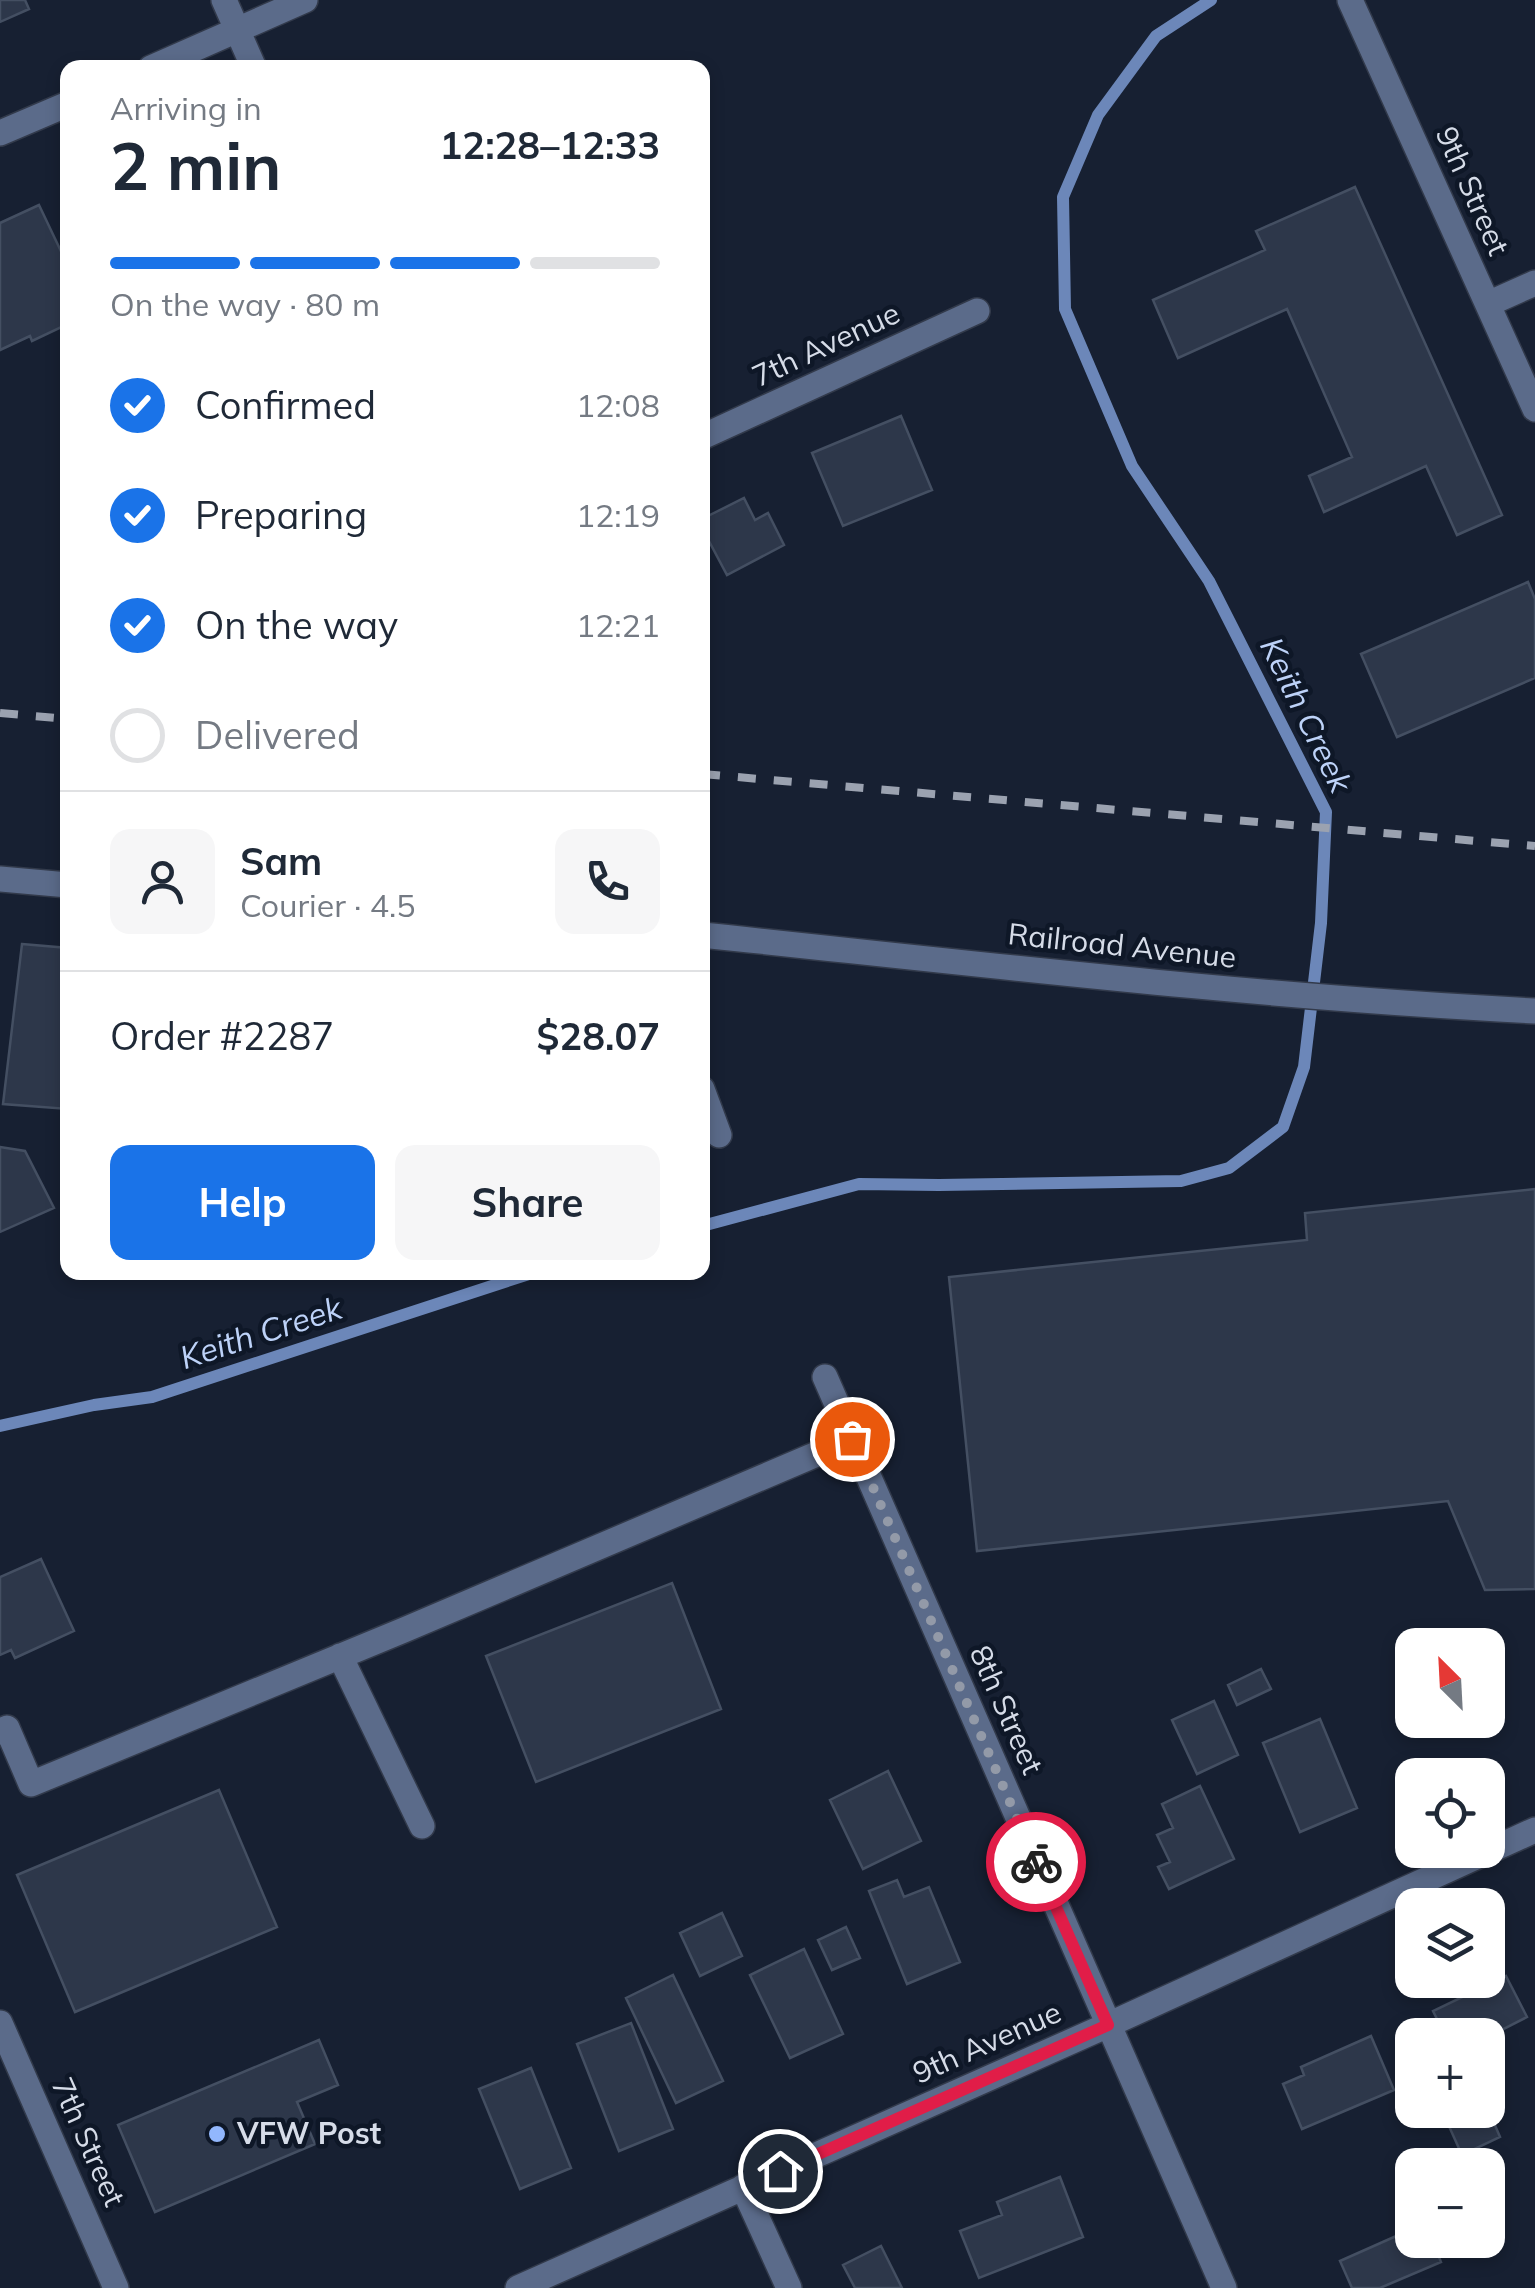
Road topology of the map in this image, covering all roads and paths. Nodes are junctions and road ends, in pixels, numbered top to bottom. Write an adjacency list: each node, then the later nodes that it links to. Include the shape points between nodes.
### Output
1 (224, 0): 4 (street)
2 (305, 0): 4 (street)
3 (1350, 0): 10 (street, 9th Street)
4 (237, 30): 5 (street); 6 (street)
5 (169, 60)
6 (250, 60)
7 (60, 107): 8 (street)
8 (0, 133)
9 (1535, 283): 10 (street)
10 (1488, 304): 12 (street, 9th Street)
11 (977, 311): 13 (street, 7th Avenue)
12 (1535, 409)
13 (710, 434)
14 (0, 880): 15 (street)
15 (60, 884)
16 (710, 936): 17 (street, Railroad Avenue, via 1237,991)
17 (1535, 1011)
18 (710, 1111): 19 (street)
19 (719, 1135)
20 (825, 1377): 21 (street, 8th Street)
21 (852, 1439): 22 (street); 27 (street, 8th Street)
22 (340, 1656): 23 (street, via 31,1784); 24 (street)
23 (2, 1724)
24 (422, 1826)
25 (1535, 1830): 27 (street, 9th Avenue)
26 (0, 2023): 29 (street, 7th Street)
27 (1108, 2025): 28 (street, 9th Avenue); 32 (street, 8th Street)
28 (743, 2187): 30 (street, 9th Avenue); 31 (street)
29 (116, 2288)
30 (518, 2288)
31 (789, 2288)
32 (1224, 2288)

